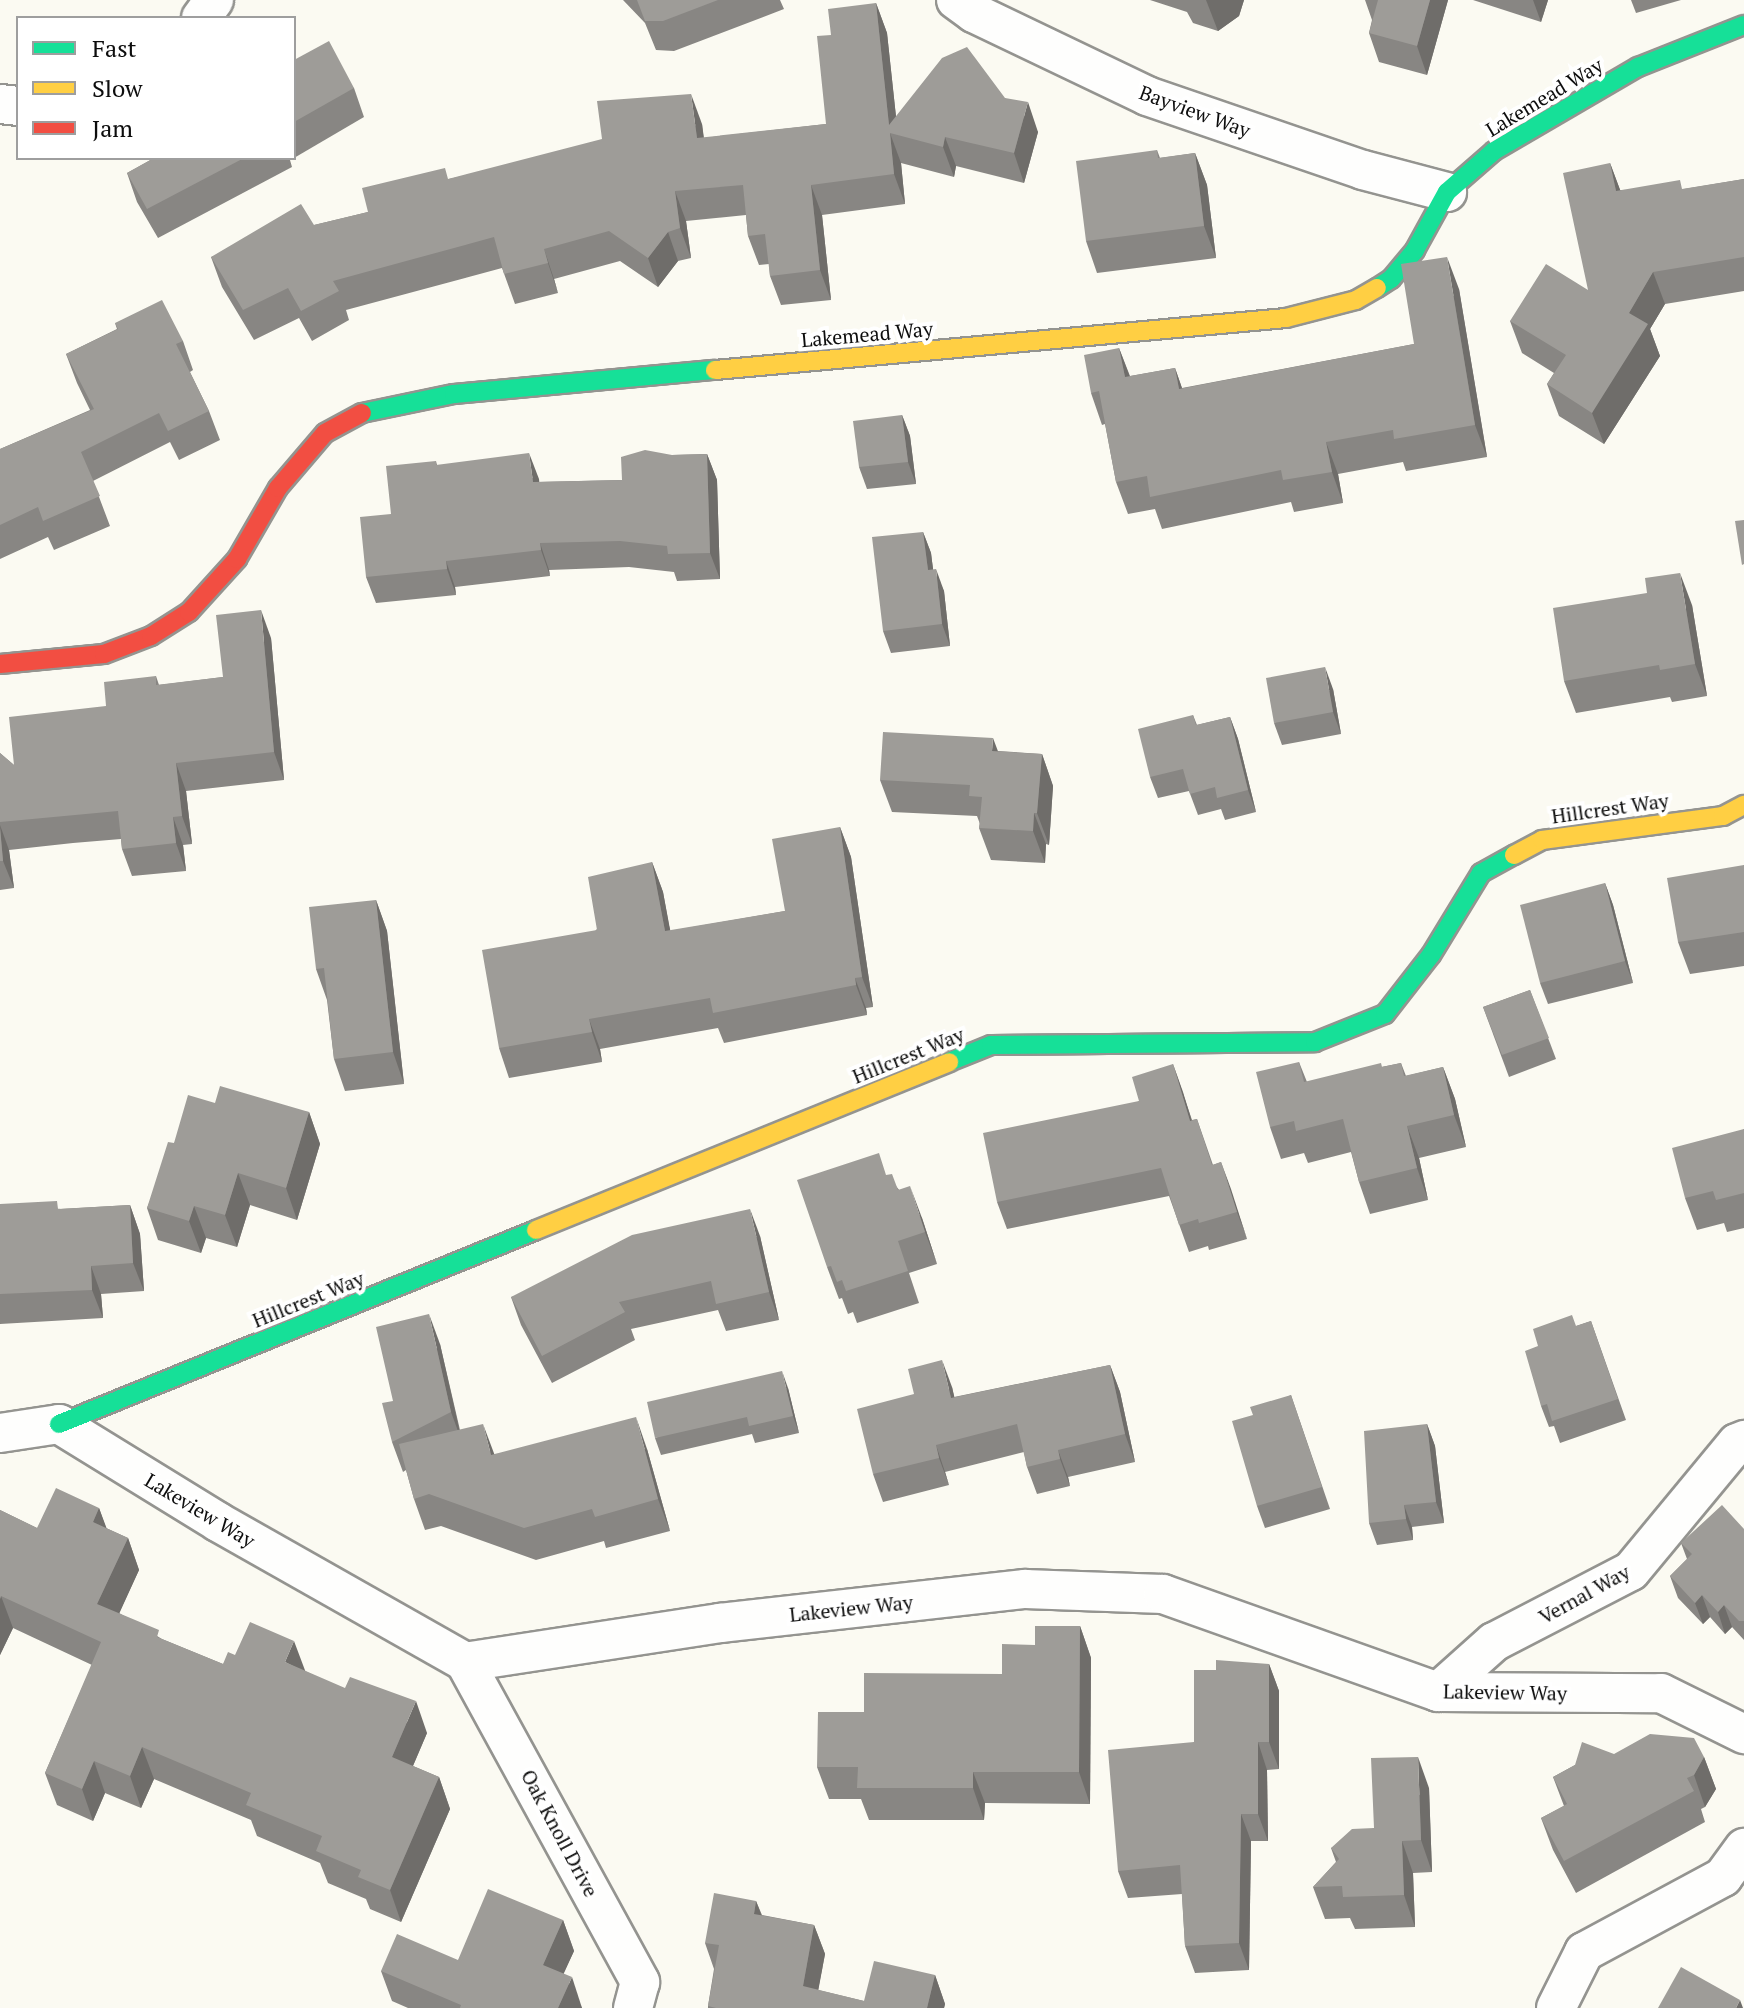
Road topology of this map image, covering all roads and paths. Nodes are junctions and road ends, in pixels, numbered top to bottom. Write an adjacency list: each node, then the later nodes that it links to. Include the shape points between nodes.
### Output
1 (956, 0): 3 (street, Bayview Way, via 1147,96 1363,170)
2 (1744, 25): 3 (street, Lakemead Way, via 1638,67 1494,151)
3 (1447, 192): 4 (street, Lakemead Way, via 1415,250 1391,279 1356,300 1286,318 470,392 367,411 325,433 278,488 237,559 189,612 151,636 104,654)
4 (0, 664)
5 (1744, 805): 6 (street, Hillcrest Way, via 1723,816 1542,840 1493,866 1481,873 1431,955 1385,1014 1315,1042 991,1045)
6 (59, 1424): 7 (street); 9 (street, Lakeview Way, via 218,1522)
7 (0, 1433)
8 (1744, 1440): 10 (street, Vernal Way, via 1631,1571 1494,1642)
9 (465, 1662): 10 (street, Lakeview Way, via 720,1623 1025,1589 1163,1594); 13 (street, Oak Knoll Drive, via 640,1982)
10 (1438, 1692): 11 (street, Lakeview Way, via 1661,1693)
11 (1744, 1734)
12 (1744, 1848): 14 (street, via 1723,1877 1584,1952)
13 (633, 2008)
14 (1556, 2008)

